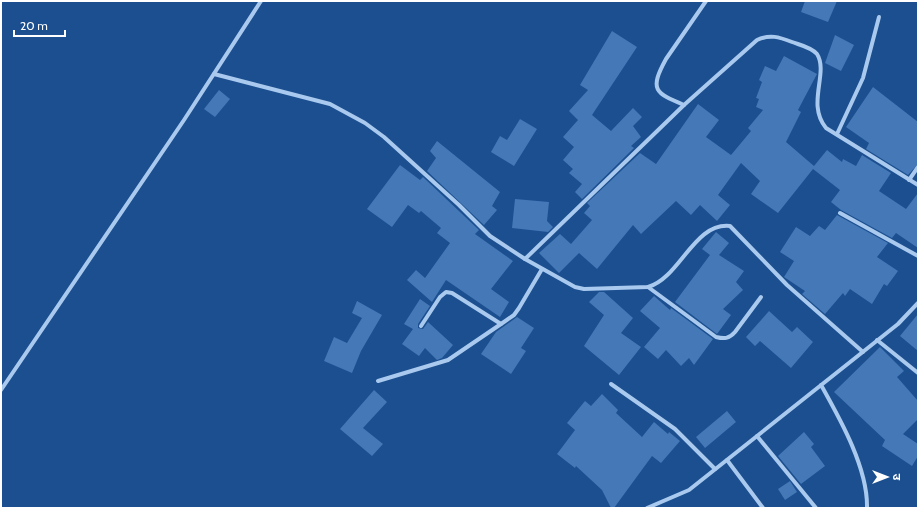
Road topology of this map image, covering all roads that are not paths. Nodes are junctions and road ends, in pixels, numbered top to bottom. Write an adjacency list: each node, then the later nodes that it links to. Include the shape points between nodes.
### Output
1 (261, 1): 4 (street)
2 (706, 1): 5 (street, via 666,59 656,84 658,92 664,97)
3 (879, 17): 6 (street, via 863,78)
4 (214, 74): 12 (street, via 330,104 365,123 384,137 490,236); 25 (street)
5 (684, 105): 6 (street, via 757,40 765,36 775,36 808,47 816,53 820,62 817,111 826,128); 12 (street)
6 (837, 134): 8 (street)
7 (918, 167): 8 (street)
8 (909, 180): 9 (street)
9 (918, 185)
10 (840, 213): 11 (street)
11 (918, 256)
12 (525, 259): 13 (street)
13 (542, 269): 14 (street, via 565,283 584,289); 17 (street, via 520,308)
14 (648, 287): 15 (street, via 716,336 724,339 735,332); 20 (street, via 661,281 705,233 721,225 730,226 787,285)
15 (761, 297)
16 (918, 303): 19 (street, via 898,324)
17 (501, 324): 18 (street, via 452,293 446,292); 22 (street, via 448,360)
18 (421, 326)
19 (877, 340): 20 (street); 21 (street)
20 (863, 352): 24 (street)
21 (918, 373)
22 (378, 381)
23 (611, 384): 28 (street, via 675,429)
24 (821, 385): 26 (street); 32 (street, via 851,442 865,485)
25 (1, 390)
26 (757, 436): 27 (street); 31 (street)
27 (727, 460): 28 (street); 30 (street)
28 (715, 469): 29 (street, via 689,490)
29 (647, 508)
30 (763, 508)
31 (816, 508)
32 (867, 508)

